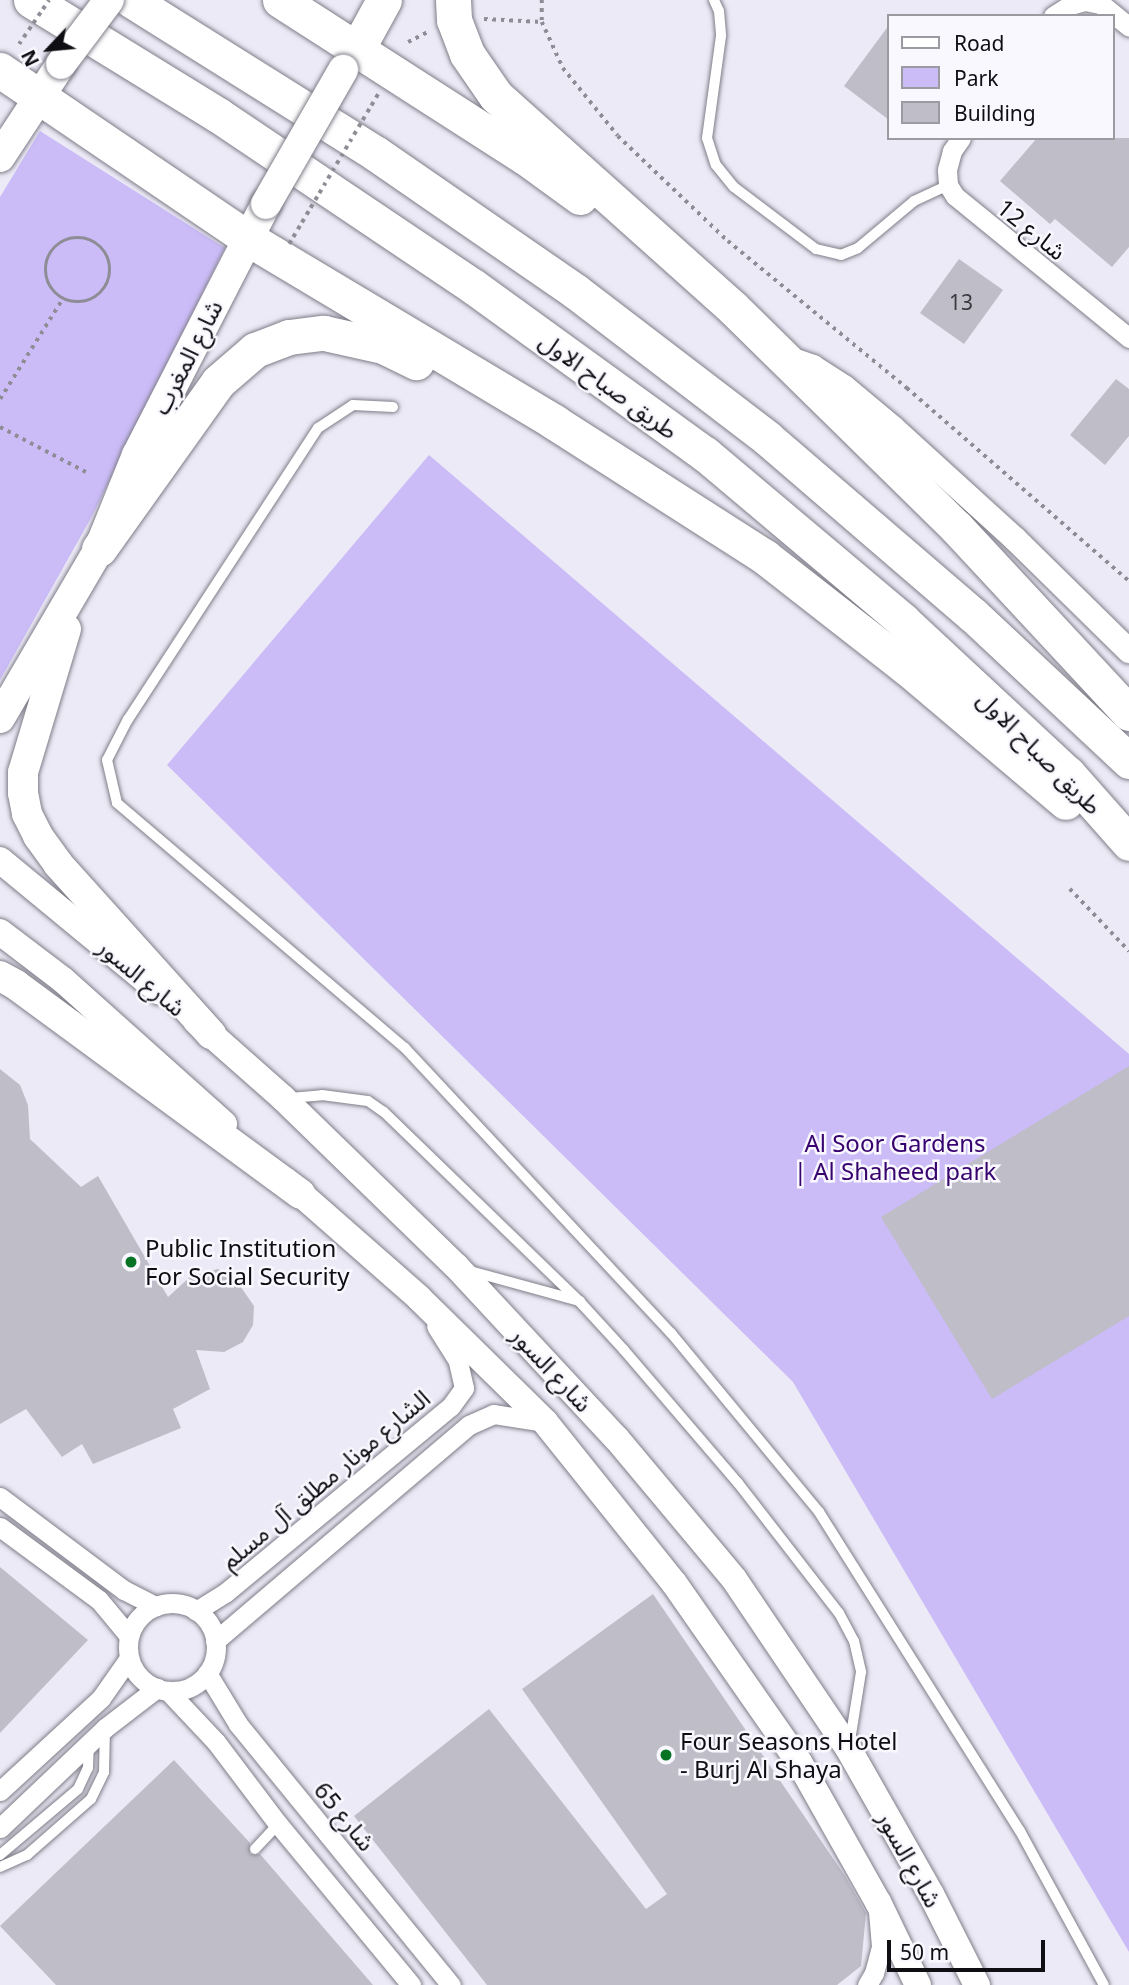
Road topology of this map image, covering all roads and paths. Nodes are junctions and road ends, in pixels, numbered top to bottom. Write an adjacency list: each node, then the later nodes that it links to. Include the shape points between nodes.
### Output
1 (32, 0): 41 (highway, طريق صباح الاول, via 218,115 463,279 705,454 902,620 1068,774)
2 (49, 0): 16 (path, bridge)
3 (109, 0): 19 (main road, bridge)
4 (131, 0): 40 (highway, via 374,153 629,332 809,474 973,615)
5 (280, 0): 17 (highway)
6 (384, 0): 17 (highway, شارع المغرب)
7 (453, 0): 26 (highway, via 454,20 467,54 496,96)
8 (542, 0): 14 (path)
9 (714, 0): 22 (lane, via 722,23 708,138 716,165 734,187 816,249 842,255 858,248 914,201)
10 (1062, 7): 11 (street, via 1085,1 1101,4)
11 (1113, 14)
12 (1115, 16): 15 (street)
13 (483, 19): 14 (path)
14 (542, 22): 35 (path, via 563,68 618,136 728,241 907,388)
15 (1129, 27)
16 (10, 57): 19 (highway)
17 (349, 61): 23 (main road, شارع المغرب, bridge); 26 (highway, via 525,157)
18 (380, 91): 24 (path, bridge)
19 (38, 95): 21 (main road); 23 (highway)
20 (960, 140): 22 (street, via 947,170)
21 (0, 158)
22 (948, 185): 27 (street, شارع 12, via 965,207)
23 (247, 238): 31 (highway); 34 (main road, شارع المغرب, via 137,455)
24 (289, 244)
25 (64, 298): 25 (path, via 48,279 49,255 68,239 92,241 108,260 106,284 88,300); 29 (path)
26 (733, 308): 28 (highway)
27 (1129, 338)
28 (785, 360): 37 (street, via 805,363 826,375 893,428); 38 (highway, via 956,527)
29 (0, 399)
30 (393, 407): 79 (lane, via 353,405 318,428 128,719 107,760 117,803 405,1048 671,1333 819,1512 1020,1830)
31 (554, 422): 34 (highway, via 491,400 383,346 324,333 278,340 246,356 218,382); 42 (highway, via 765,557 906,667)
32 (0, 428): 33 (path)
33 (86, 472)
34 (99, 550): 36 (main road, شارع المغرب)
35 (1129, 581)
36 (80, 584): 39 (main road, شارع المغرب); 48 (main road, via 23,772 27,814 58,864)
37 (1129, 651)
38 (1129, 713)
39 (0, 718)
40 (1129, 761)
41 (1129, 843)
42 (1129, 859)
43 (0, 860): 48 (main road, شارع السور)
44 (1070, 889): 46 (path)
45 (0, 932): 50 (main road, شارع السور, via 155,1060)
46 (1129, 951)
47 (0, 976): 50 (main road)
48 (211, 1034): 49 (main road, شارع السور)
49 (283, 1098): 51 (main road, شارع السور); 53 (lane, via 322,1095 368,1101)
50 (301, 1194): 52 (main road, شارع السور)
51 (456, 1266): 53 (lane); 66 (main road, شارع السور, via 617,1439 734,1579)
52 (419, 1298): 54 (main road, شارع السور); 58 (street, الشارع مونار مطلق آل مسلم, via 458,1360 464,1388 451,1406 225,1593)
53 (580, 1301): 66 (lane, via 738,1483 839,1613 854,1641 861,1672)
54 (545, 1422): 60 (street, الشارع مونار مطلق آل مسلم, via 494,1414 469,1425); 73 (main road, شارع السور, via 674,1583 748,1688 799,1762)
55 (0, 1497): 57 (street, via 124,1590)
56 (0, 1527): 59 (street, via 99,1600)
57 (156, 1606): 58 (street, via 177,1603); 59 (street, via 135,1623)
58 (196, 1611): 60 (street, via 212,1629)
59 (130, 1636): 61 (street)
60 (215, 1641): 62 (street)
61 (129, 1658): 63 (street, via 140,1676); 67 (street, via 101,1698)
62 (207, 1673): 63 (street, via 190,1687); 75 (street, شارع 65, via 238,1724)
63 (163, 1690): 64 (street); 68 (street, via 216,1742)
64 (105, 1728): 65 (street); 72 (lane, via 104,1772 91,1799 27,1855)
65 (89, 1743): 69 (street); 71 (lane, via 88,1768 78,1789)
66 (848, 1748): 78 (main road, شارع السور)
67 (0, 1791)
68 (278, 1824): 70 (lane); 74 (street)
69 (0, 1828)
70 (255, 1849)
71 (0, 1855)
72 (0, 1867)
73 (878, 1902): 76 (street, via 881,1946); 77 (main road, شارع السور)
74 (411, 1985)
75 (451, 1985)
76 (867, 1985)
77 (918, 1985)
78 (977, 1985)
79 (1104, 1985)

